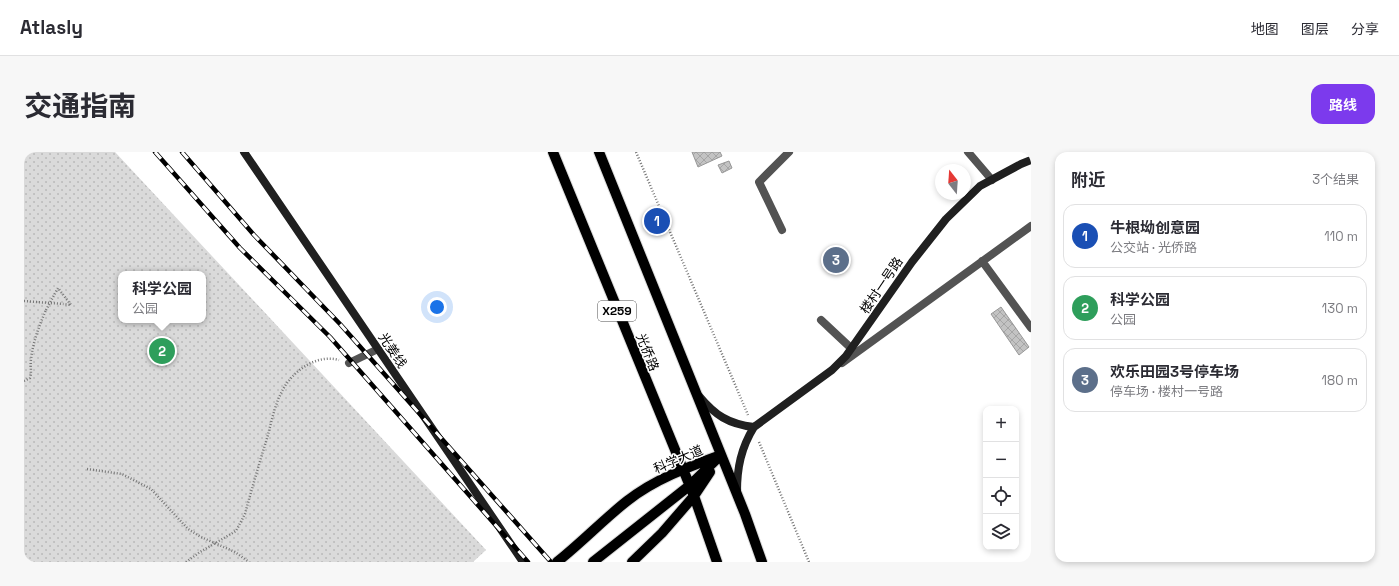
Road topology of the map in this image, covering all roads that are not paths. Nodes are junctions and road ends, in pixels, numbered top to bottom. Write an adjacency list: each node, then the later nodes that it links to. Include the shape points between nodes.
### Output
1 (244, 152): 13 (street, 光姜线)
2 (553, 152): 20 (main road, 光侨路 / X259)
3 (599, 152): 17 (main road)
4 (789, 152): 9 (lane, via 759,182)
5 (968, 152): 7 (lane)
6 (1031, 160): 7 (street, 楼村一号路)
7 (992, 180): 14 (street, 楼村一号路, via 980,186 946,219 912,262)
8 (1031, 226): 10 (lane)
9 (782, 230)
10 (982, 261): 12 (lane); 16 (lane)
11 (821, 320): 14 (lane)
12 (1031, 328)
13 (378, 349): 15 (lane); 24 (street, 光姜线)
14 (852, 349): 16 (street, 楼村一号路)
15 (349, 363)
16 (832, 370): 18 (street, 楼村一号路)
17 (696, 393): 18 (street, via 711,410 726,420); 19 (main road)
18 (754, 428): 22 (street, via 741,454)
19 (721, 455): 20 (main road, 科学大道); 21 (main road); 22 (main road); 23 (main road, 科学大道)
20 (682, 469): 21 (main road, 光侨路 / X259); 25 (main road, 科学大道, via 627,501)
21 (689, 486): 23 (main road, 光侨路 / X259); 26 (main road)
22 (736, 494): 29 (main road)
23 (694, 496): 27 (main road, 科学大道, via 662,533); 28 (main road, 光侨路 / X259)
24 (523, 562)
25 (557, 562)
26 (593, 562)
27 (632, 562)
28 (717, 562)
29 (762, 562)

